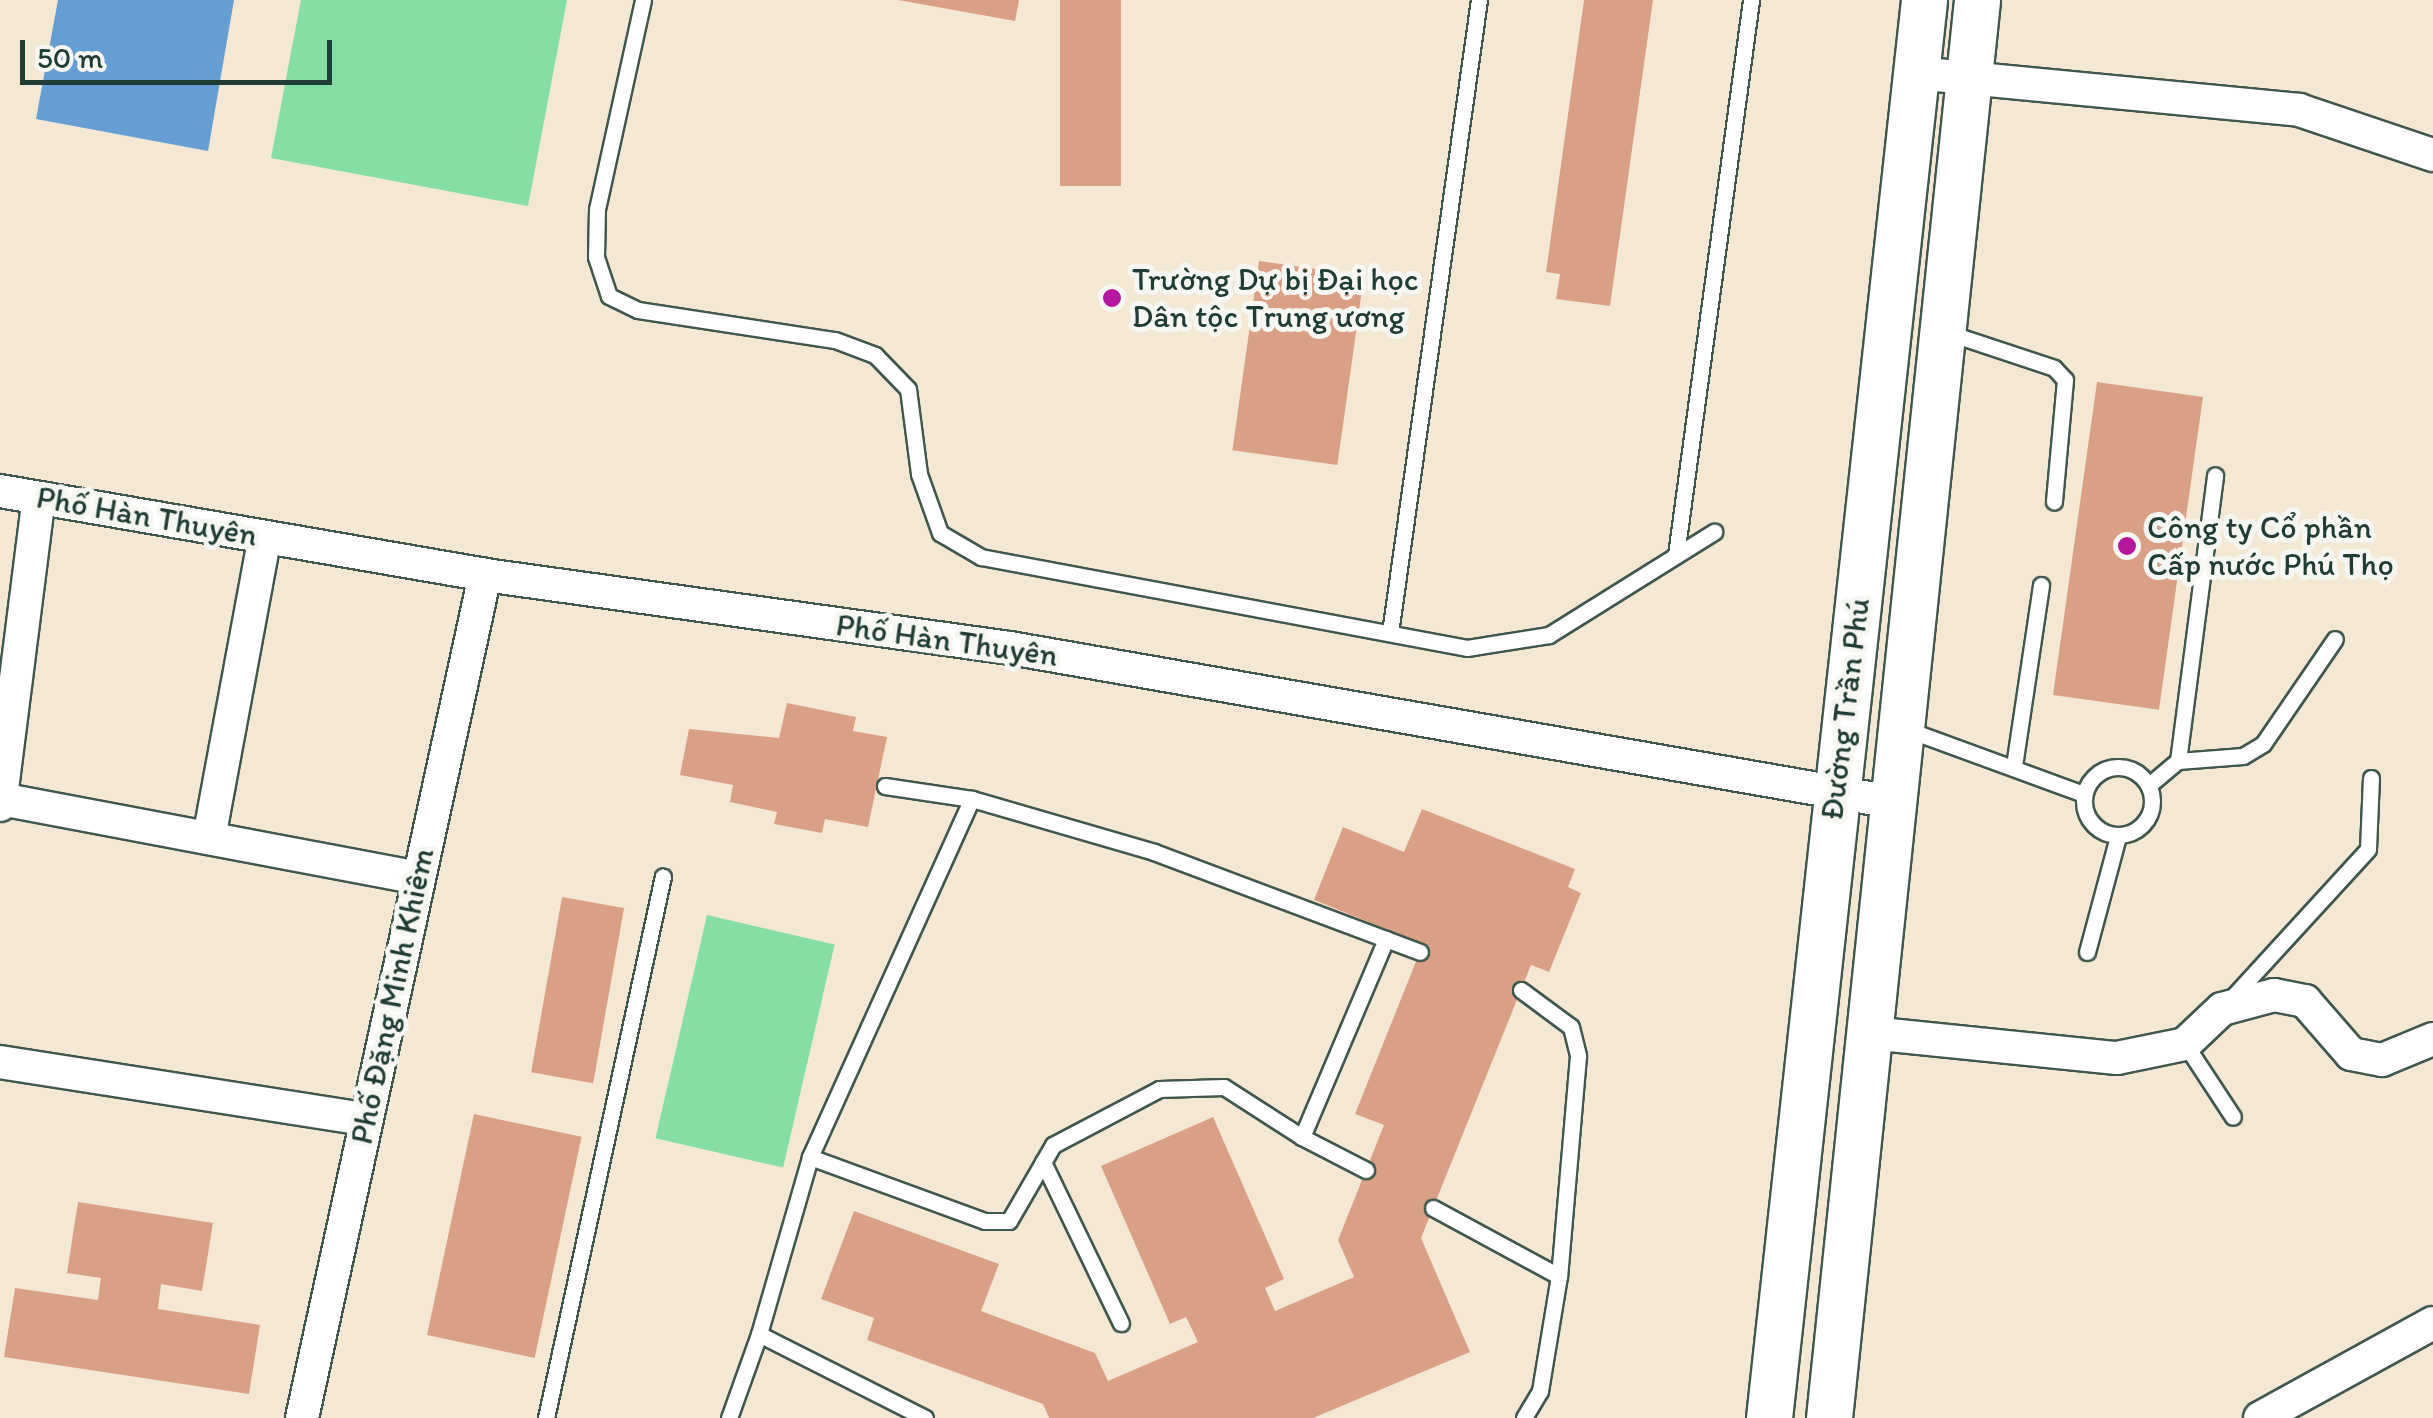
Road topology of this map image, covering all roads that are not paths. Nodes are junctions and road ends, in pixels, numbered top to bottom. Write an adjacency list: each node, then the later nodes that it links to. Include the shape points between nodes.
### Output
1 (643, 0): 19 (lane, via 597,209 596,257 609,296 638,310 835,340 875,355 908,389 919,474 940,533 981,558)
2 (1479, 0): 19 (lane)
3 (1751, 0): 16 (lane)
4 (1924, 0): 6 (main road, Đường Trần Phú)
5 (1977, 0): 7 (main road, Đường Trần Phú)
6 (1916, 72): 7 (street); 27 (main road, Đường Trần Phú)
7 (1968, 77): 8 (street, via 2299,110); 9 (main road, Đường Trần Phú)
8 (2433, 154)
9 (1946, 332): 13 (lane, via 2054,368 2064,380); 21 (main road, Đường Trần Phú)
10 (2215, 475): 22 (lane)
11 (0, 491): 12 (street, Phố Hàn Thuyên)
12 (40, 498): 15 (street, Phố Hàn Thuyên); 30 (street)
13 (2054, 502)
14 (1714, 532): 16 (lane)
15 (265, 537): 17 (street, Phố Hàn Thuyên); 33 (street)
16 (1676, 554): 19 (lane, via 1549,635 1467,648)
17 (485, 575): 27 (street, Phố Hàn Thuyên, via 1010,648); 35 (street, Phố Đặng Minh Khiêm)
18 (2040, 585): 23 (lane)
19 (1390, 634)
20 (2335, 639): 22 (lane, via 2264,744 2243,756)
21 (1902, 727): 23 (lane); 31 (main road, Đường Trần Phú)
22 (2178, 761): 25 (lane)
23 (2014, 766): 28 (lane)
24 (2371, 778): 40 (lane, via 2368,849)
25 (2150, 785): 28 (lane, via 2131,768 2108,767); 32 (lane, via 2140,830)
26 (885, 786): 29 (lane)
27 (1833, 794): 31 (street, Phố Hàn Thuyên); 61 (main road, Đường Trần Phú)
28 (2084, 794): 32 (lane, via 2096,828)
29 (972, 799): 36 (lane, via 1154,852); 48 (lane)
30 (0, 802): 33 (street)
31 (1892, 802): 41 (main road, Đường Trần Phú)
32 (2118, 836): 38 (lane)
33 (210, 838): 35 (street)
34 (663, 876): 56 (lane)
35 (418, 878): 46 (street, Phố Đặng Minh Khiêm)
36 (1386, 940): 37 (lane); 47 (lane)
37 (1420, 952)
38 (2087, 952)
39 (1520, 990): 52 (lane, via 1570,1027 1578,1056)
40 (2222, 1009): 42 (street, via 2274,995 2305,1001 2352,1054 2382,1060); 43 (street)
41 (1870, 1032): 43 (street, via 2117,1058); 62 (main road, Đường Trần Phú)
42 (2433, 1039)
43 (2185, 1044): 45 (lane)
44 (0, 1062): 46 (street)
45 (2233, 1118)
46 (366, 1119): 57 (street, Phố Đặng Minh Khiêm)
47 (1302, 1137): 49 (lane, via 1224,1088 1196,1082 1158,1089 1071,1134); 50 (lane)
48 (810, 1157): 49 (lane, via 984,1221 1022,1210); 55 (lane)
49 (1044, 1162): 54 (lane)
50 (1366, 1170)
51 (1433, 1208): 52 (lane)
52 (1559, 1276): 60 (lane, via 1540,1391)
53 (2433, 1322): 63 (street)
54 (1121, 1324)
55 (759, 1334): 58 (lane); 59 (lane)
56 (548, 1417)
57 (302, 1418)
58 (729, 1418)
59 (924, 1418)
60 (1524, 1418)
61 (1769, 1418)
62 (1829, 1418)
63 (2260, 1418)

